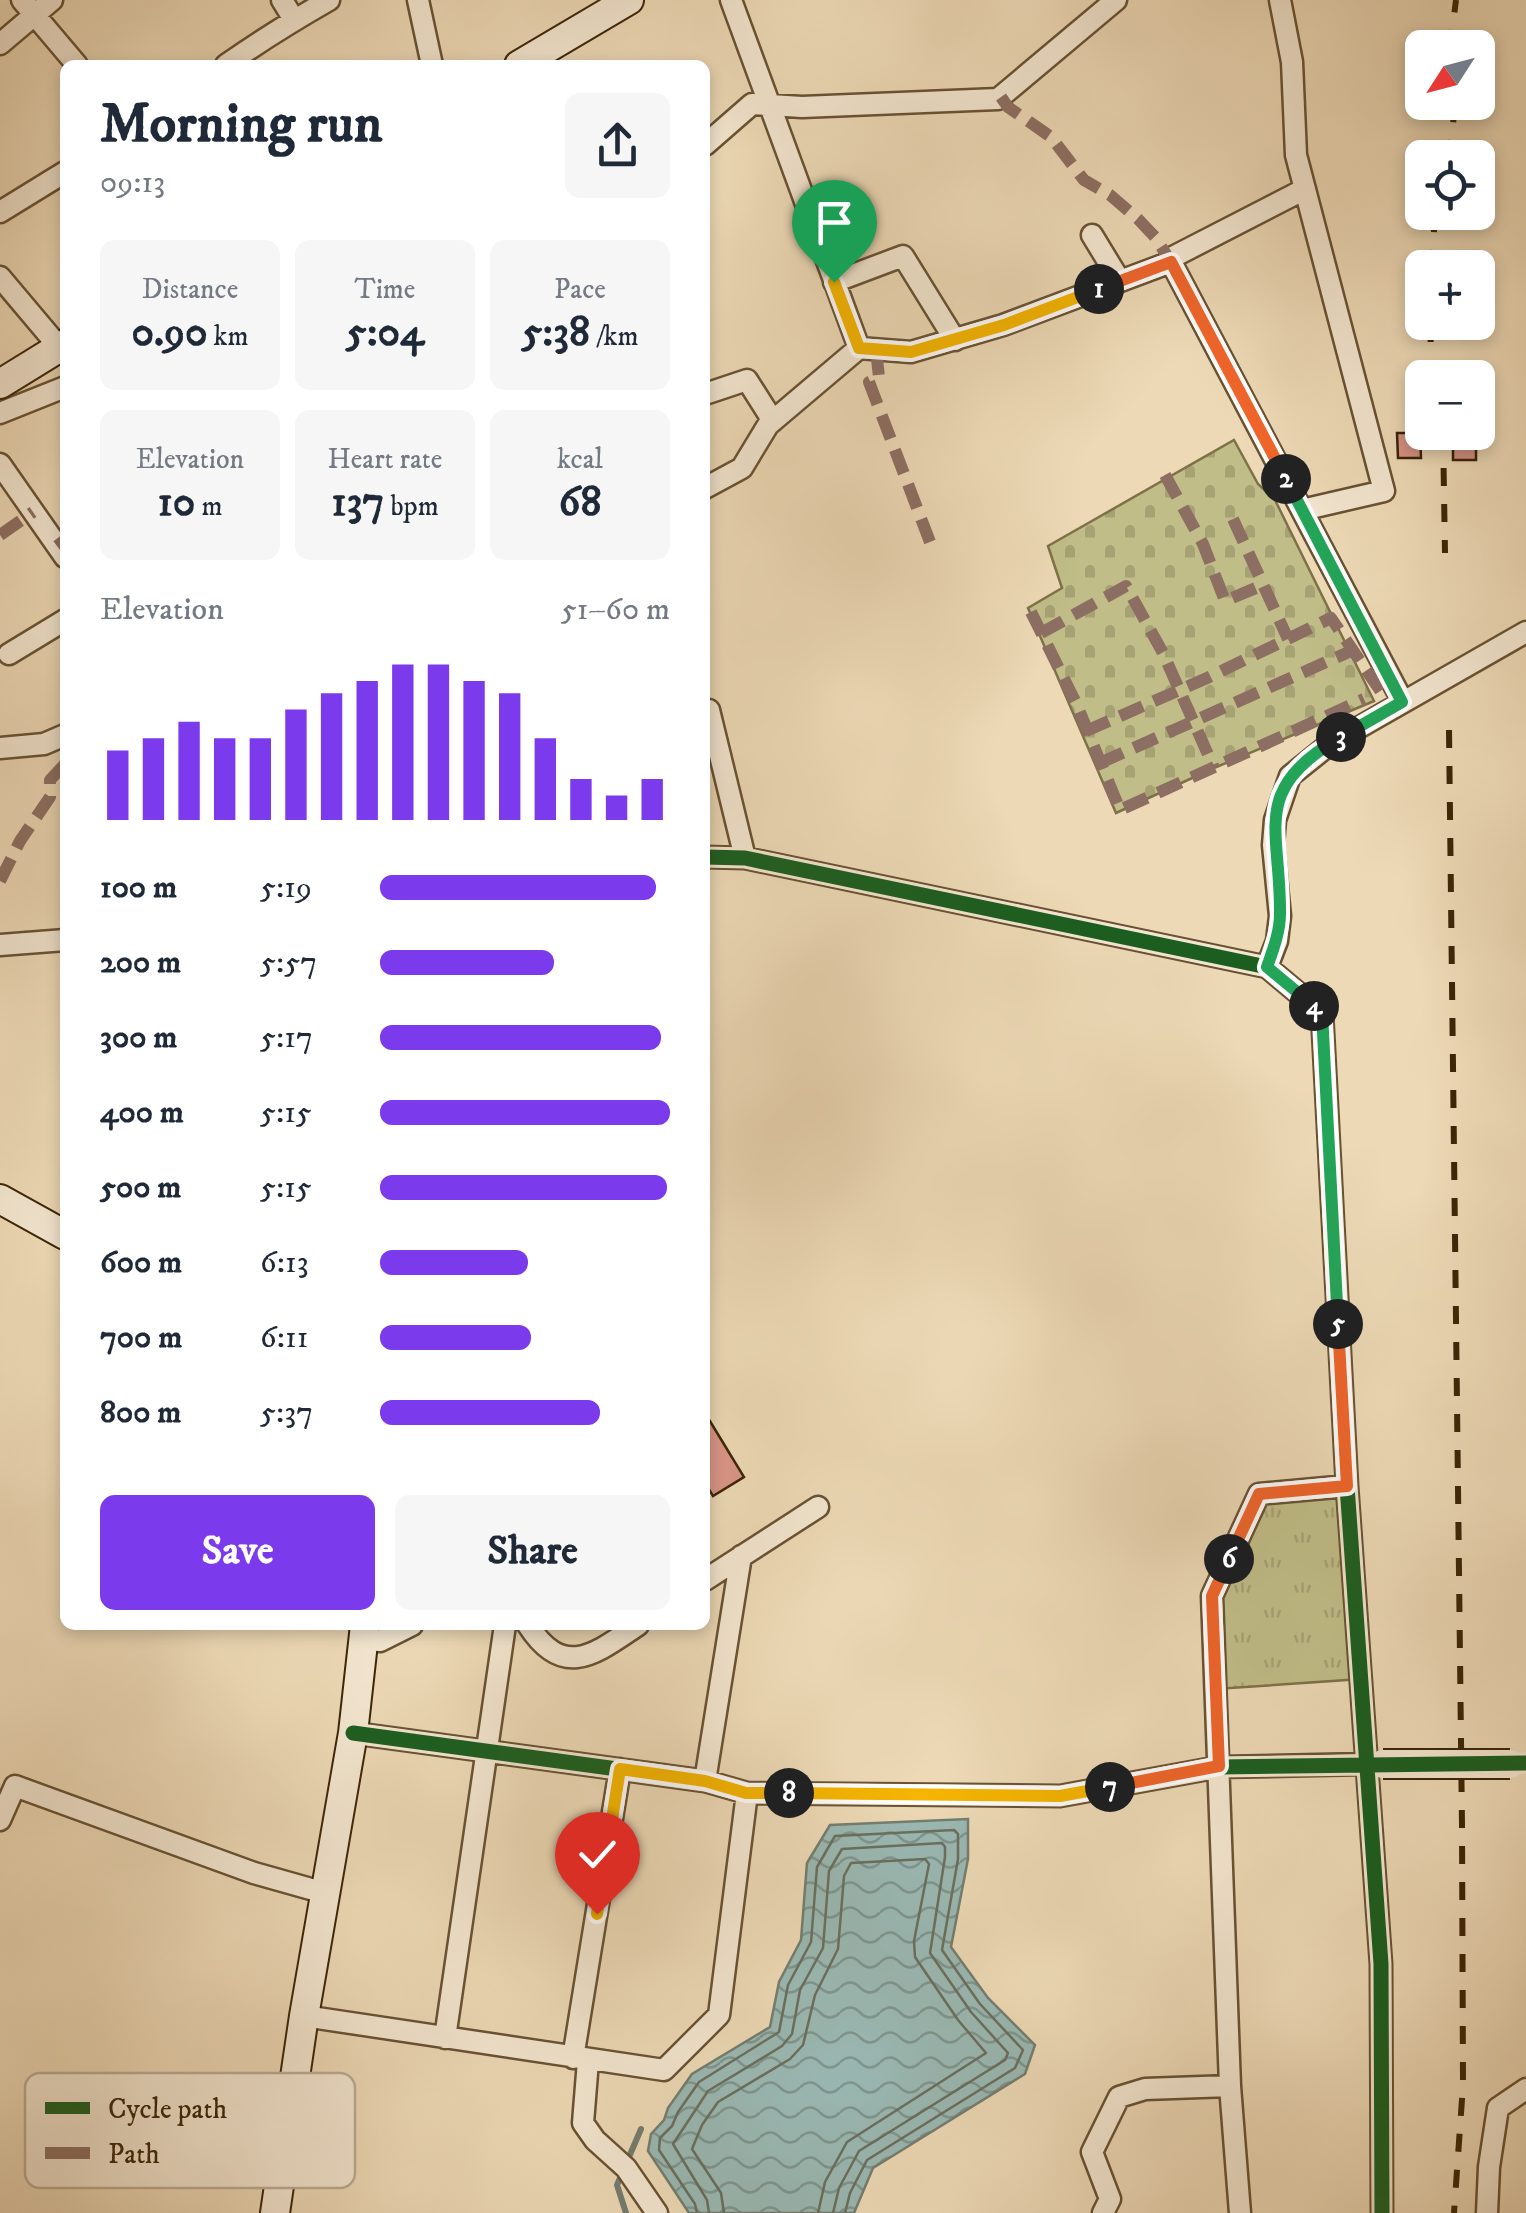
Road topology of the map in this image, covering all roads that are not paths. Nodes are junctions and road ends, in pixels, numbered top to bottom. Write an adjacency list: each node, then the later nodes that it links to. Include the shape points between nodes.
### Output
1 (52, 0): 8 (street)
2 (329, 0): 9 (street, via 306,16)
3 (418, 0): 13 (street)
4 (629, 0): 14 (street)
5 (731, 0): 15 (street)
6 (1116, 0): 15 (street, via 998,100)
7 (1280, 0): 18 (street)
8 (28, 7): 10 (street); 11 (street)
9 (287, 9): 12 (street)
10 (0, 44)
11 (73, 60)
12 (231, 60)
13 (431, 60)
14 (527, 60)
15 (769, 107): 16 (street, via 752,104); 24 (street)
16 (710, 142)
17 (60, 175): 19 (street)
18 (1305, 190): 21 (street); 36 (street, via 1384,492)
19 (0, 212)
20 (1092, 235): 23 (street)
21 (1169, 259)
22 (0, 278): 26 (street)
23 (1120, 281): 25 (street); 36 (street, via 1171,262)
24 (834, 282): 25 (street, via 903,256); 28 (street)
25 (955, 340): 28 (street, via 911,352)
26 (60, 344)
27 (60, 347): 29 (street)
28 (859, 348): 33 (street)
29 (0, 384)
30 (60, 390): 32 (street)
31 (710, 392): 33 (street, via 748,380)
32 (0, 412)
33 (773, 421): 35 (street, via 742,468)
34 (0, 464): 37 (street)
35 (710, 485)
36 (1302, 510): 41 (street)
37 (60, 550)
38 (60, 623): 40 (street)
39 (1526, 632): 41 (street)
40 (9, 654)
41 (1402, 702): 49 (street, via 1290,776 1275,820 1280,916)
42 (710, 714): 46 (street)
43 (60, 738): 44 (street)
44 (0, 748)
45 (710, 858): 46 (street)
46 (746, 858): 49 (street)
47 (60, 940): 48 (street)
48 (0, 945)
49 (1267, 967): 52 (street, via 1322,1013)
50 (0, 1199): 51 (street)
51 (60, 1232)
52 (1347, 1486): 64 (street); 65 (street, via 1259,1494 1212,1596)
53 (818, 1507): 54 (street)
54 (741, 1556): 55 (street); 67 (street)
55 (710, 1577)
56 (402, 1630): 60 (street, via 380,1641)
57 (504, 1630): 62 (street)
58 (532, 1630): 59 (street, via 570,1659 592,1655)
59 (630, 1630)
60 (364, 1632): 61 (street)
61 (353, 1732): 62 (street); 70 (street)
62 (487, 1751): 66 (street); 72 (street)
63 (1518, 1763): 64 (street, bridge)
64 (1374, 1764): 65 (street); 82 (street)
65 (1219, 1766): 68 (street, via 1060,1796); 75 (street)
66 (620, 1769): 67 (street); 73 (street)
67 (705, 1781): 68 (street)
68 (746, 1793): 73 (street, via 719,2015 664,2070)
69 (0, 1820): 70 (street, via 15,1786)
70 (325, 1893): 71 (street)
71 (304, 2016): 72 (street); 74 (street)
72 (445, 2038): 73 (street)
73 (580, 2059): 80 (street, via 582,2124 626,2168)
74 (296, 2073)
75 (1230, 2086): 78 (street, via 1145,2089 1119,2097 1092,2152); 81 (street)
76 (1526, 2090): 83 (street, via 1498,2108)
77 (280, 2188): 79 (street)
78 (1110, 2208)
79 (276, 2213)
80 (657, 2213)
81 (1240, 2213)
82 (1382, 2213)
83 (1488, 2213)

